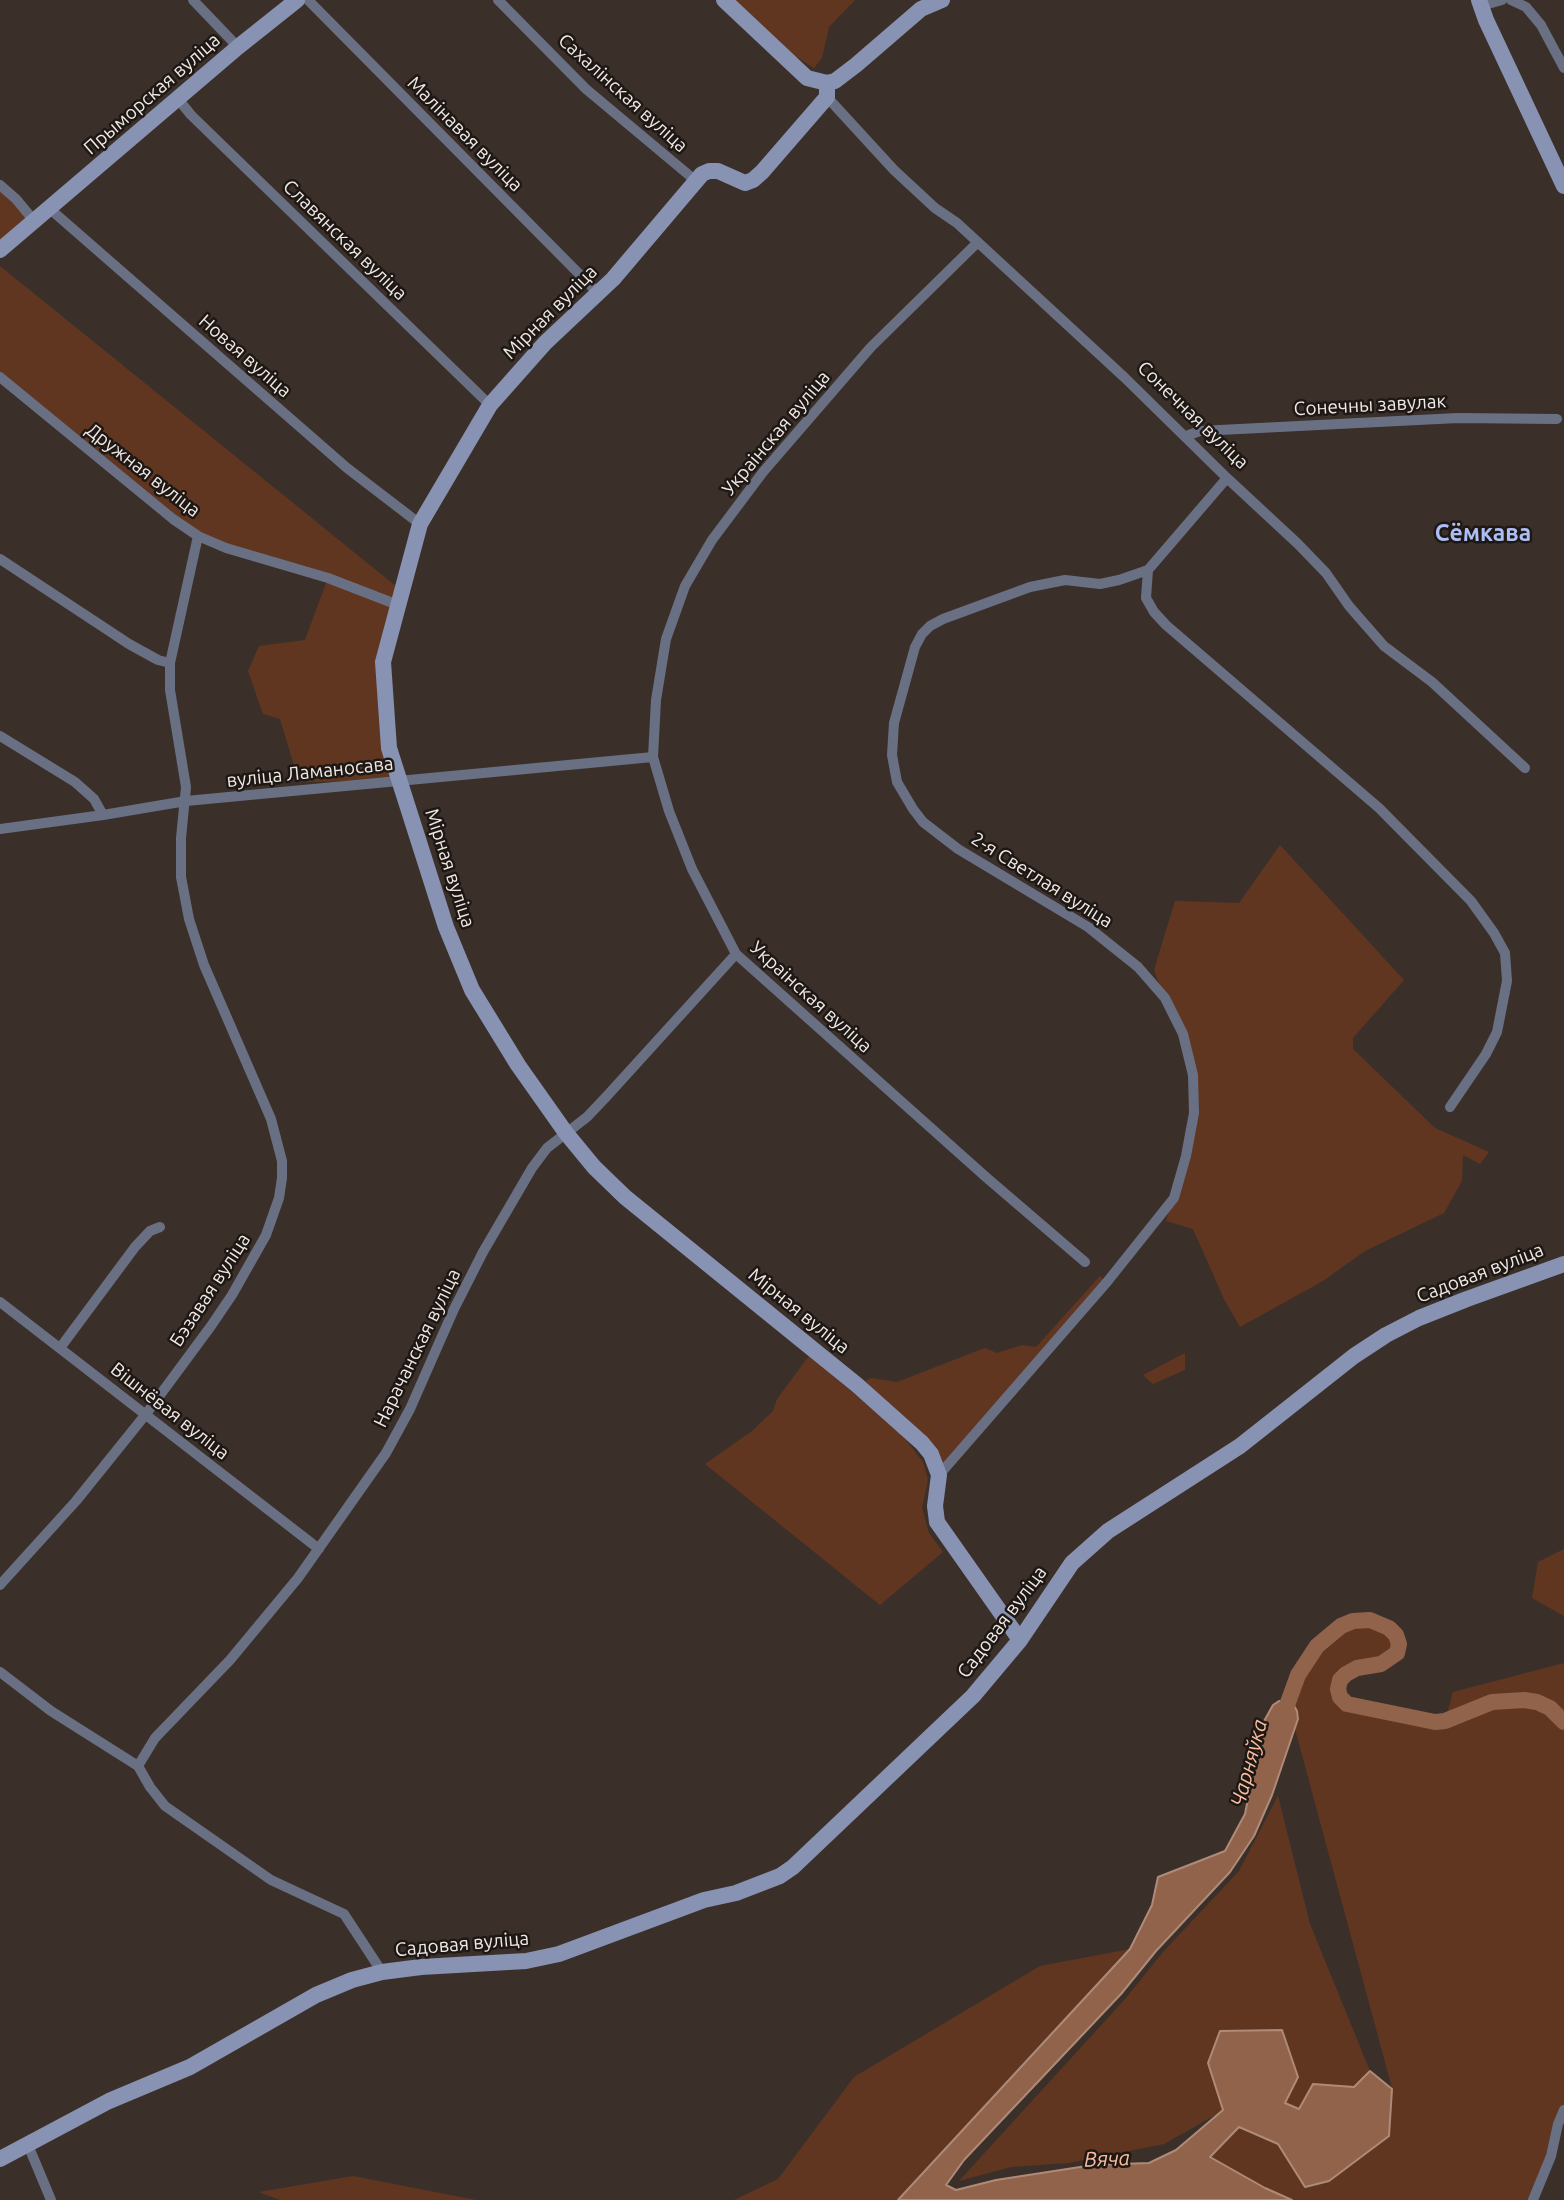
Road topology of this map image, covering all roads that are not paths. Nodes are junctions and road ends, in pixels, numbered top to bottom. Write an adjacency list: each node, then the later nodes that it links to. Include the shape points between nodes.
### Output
1 (193, 0): 10 (street)
2 (298, 0): 10 (street, Прыморская вуліца)
3 (308, 0): 21 (street, Малінавая вуліца)
4 (498, 0): 14 (street, Сахалінская вуліца, via 586,89)
5 (724, 0): 12 (street, Сонечная вуліца, via 807,78)
6 (942, 0): 12 (street, via 921,9)
7 (1502, 0): 9 (street)
8 (1511, 0): 11 (street, via 1526,7 1541,25)
9 (1480, 3): 16 (street)
10 (239, 47): 13 (street, Прыморская вуліца)
11 (1564, 68)
12 (825, 88): 14 (street, via 753,180 745,183 709,171); 19 (street, Сонечная вуліца, via 904,180)
13 (178, 99): 17 (street, Прыморская вуліца); 23 (street, Славянская вуліца)
14 (696, 181): 21 (street, Мірная вуліца)
15 (0, 184): 18 (street)
16 (1564, 186)
17 (50, 209): 18 (street, Прыморская вуліца); 27 (street, Новая вуліца, via 347,468)
18 (35, 222): 20 (street, Прыморская вуліца)
19 (978, 242): 25 (street, Сонечная вуліца); 34 (street, Украінская вуліца, via 871,347 763,472 712,540 685,586 666,639)
20 (0, 250)
21 (598, 293): 23 (street, Мірная вуліца)
22 (0, 377): 28 (street, Дружная вуліца)
23 (490, 405): 27 (street, Мірная вуліца)
24 (1557, 419): 25 (street, Сонечны завулак, via 1458,418 1200,431)
25 (1186, 436): 26 (street, Сонечная вуліца)
26 (1227, 478): 30 (street); 35 (street, Сонечная вуліца, via 1317,564 1384,646 1432,682)
27 (420, 524): 31 (street, Мірная вуліца)
28 (198, 536): 31 (street, Дружная вуліца); 32 (street, Бэзавая вуліца)
29 (0, 559): 32 (street, via 144,653)
30 (1148, 570): 41 (street, via 1146,597 1154,612 1379,808 1471,901 1494,933 1505,953 1507,981 1497,1032); 49 (street, 2-я Светлая вуліца, via 1100,584 1065,580 1030,587 930,626 915,647 894,723 892,755 897,782 918,815 958,849 1088,927 1138,967 1165,998 1183,1034 1193,1076 1194,1113 1174,1198 1099,1292)
31 (398, 605): 36 (street, Мірная вуліца, via 383,662 388,748)
32 (170, 663): 37 (street, Бэзавая вуліца)
33 (0, 736): 38 (street, via 75,782)
34 (653, 757): 36 (street, вуліца Ламаносава); 40 (street, Украінская вуліца, via 692,869)
35 (1525, 768)
36 (399, 780): 37 (street, вуліца Ламаносава); 42 (street, Мірная вуліца, via 446,927 472,990)
37 (186, 801): 38 (street, вуліца Ламаносава); 48 (street, Бэзавая вуліца, via 180,857 189,919 212,987 271,1119 282,1178 274,1216 242,1278)
38 (103, 815): 39 (street, вуліца Ламаносава)
39 (0, 829)
40 (736, 954): 42 (street, Нарачанская вуліца, via 606,1097); 44 (street, Украінская вуліца)
41 (1450, 1107)
42 (566, 1133): 49 (street, Мірная вуліца, via 625,1198 905,1427 931,1454); 50 (street, Нарачанская вуліца, via 532,1168 483,1252 386,1452)
43 (160, 1227): 47 (street, via 135,1247)
44 (1085, 1262)
45 (1564, 1264): 52 (street, Садовая вуліца, via 1419,1318 1354,1356 1240,1446 1086,1548)
46 (0, 1302): 47 (street, Вішнёвая вуліца)
47 (60, 1348): 48 (street, Вішнёвая вуліца)
48 (146, 1414): 50 (street, Вішнёвая вуліца); 51 (street, Бэзавая вуліца)
49 (939, 1475): 52 (street, via 937,1522)
50 (319, 1549): 54 (street, Нарачанская вуліца, via 230,1660 155,1738)
51 (0, 1585)
52 (1020, 1640): 55 (street, Садовая вуліца, via 973,1696 780,1876 548,1956)
53 (0, 1672): 54 (street, via 51,1711)
54 (138, 1766): 55 (street, Садовая вуліца, via 165,1806 271,1880 344,1914)
55 (382, 1972): 57 (street, Садовая вуліца, via 316,1995 190,2067 109,2101)
56 (1564, 2110): 60 (street)
57 (28, 2145): 58 (street, Садовая вуліца); 59 (street)
58 (0, 2159)
59 (51, 2200)
60 (1533, 2200)

